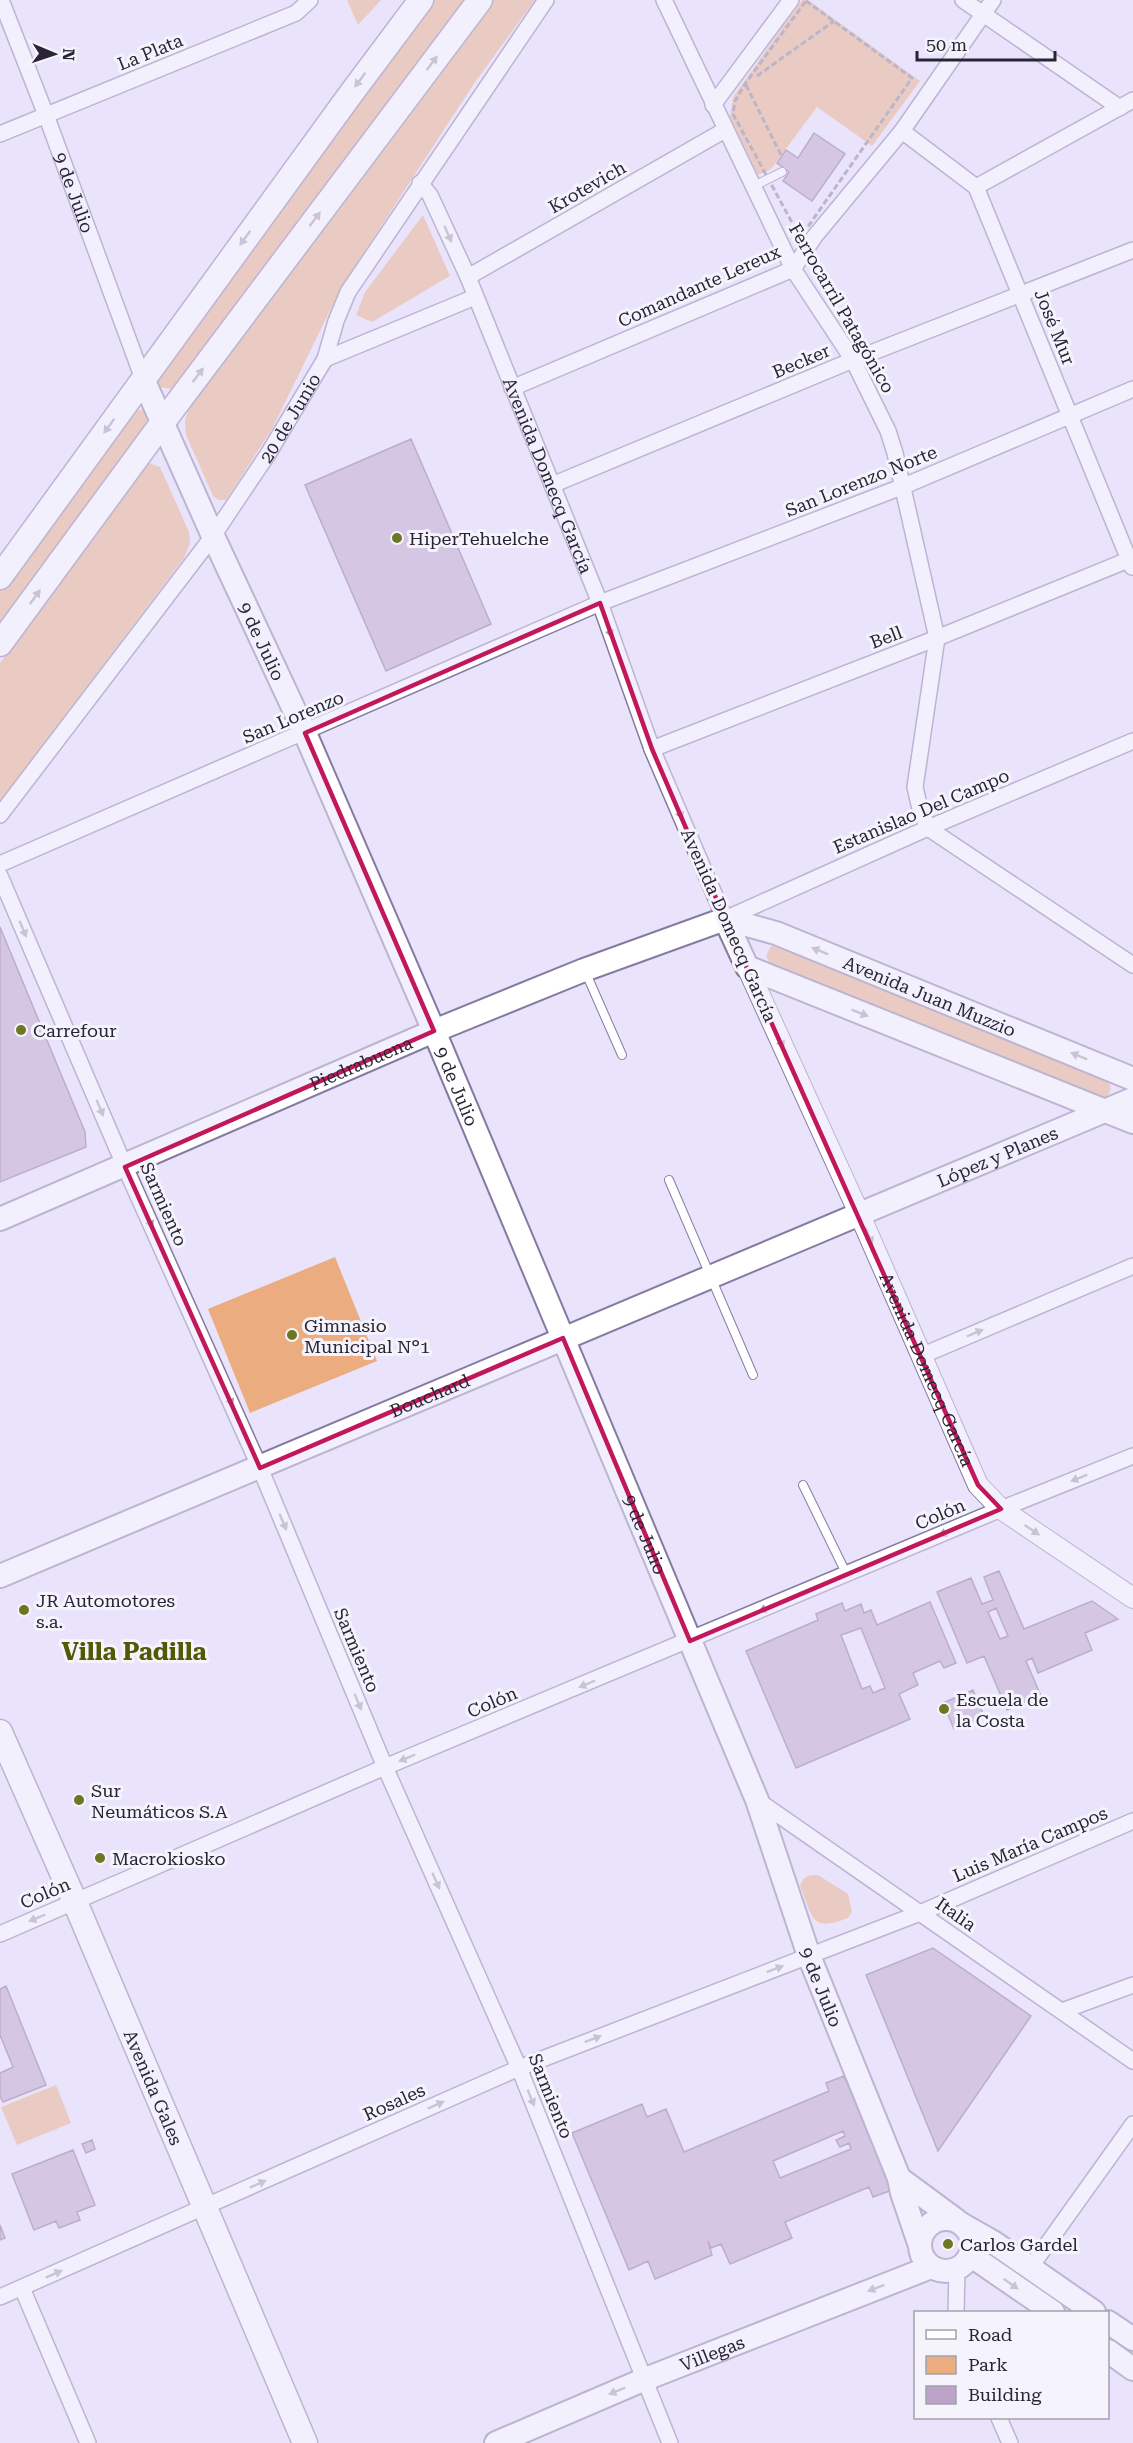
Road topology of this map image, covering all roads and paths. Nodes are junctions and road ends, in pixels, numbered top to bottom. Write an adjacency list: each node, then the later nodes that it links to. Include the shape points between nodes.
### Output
1 (1, 0): 15 (street, 9 de Julio)
2 (310, 0): 15 (street, La Plata, via 296,13)
3 (421, 0): 32 (main road, one-way to 32)
4 (480, 0): 36 (main road, one-way to 4)
5 (546, 0): 22 (street, 20 de Junio)
6 (664, 0): 14 (street, Ferrocarril Patagónico)
7 (791, 0): 14 (street)
8 (963, 0): 10 (street)
9 (993, 0): 10 (street, Comandante Lereux)
10 (982, 14): 13 (street); 17 (street, Comandante Lereux)
11 (834, 21): 12 (path); 12 (path, via 806,1); 21 (path, via 912,78 807,228 795,228)
12 (746, 84): 19 (path); 21 (path, via 735,101 733,114)
13 (1127, 104): 24 (street)
14 (713, 105): 16 (street, Ferrocarril Patagónico)
15 (46, 115): 18 (street, La Plata); 32 (street, 9 de Julio)
16 (725, 130): 23 (street, Ferrocarril Patagónico); 27 (street, Krotevich)
17 (902, 131): 24 (street); 26 (street, Comandante Lereux, via 815,236)
18 (0, 134)
19 (781, 155)
20 (782, 172): 21 (lane)
21 (768, 179): 23 (lane)
22 (420, 183): 27 (street, Avenida Domecq García, one-way to 27, via 430,195); 30 (street, 20 de Junio, via 348,292)
23 (754, 186): 26 (street, Ferrocarril Patagónico)
24 (976, 187): 28 (street, José Mur)
25 (1133, 250): 28 (street, Becker)
26 (793, 269): 31 (street, Ferrocarril Patagónico); 33 (street, Comandante Lereux)
27 (468, 278): 29 (street, Avenida Domecq García)
28 (1021, 295): 31 (street, Becker); 35 (street, José Mur)
29 (475, 297): 30 (street); 33 (street, Avenida Domecq García)
30 (325, 359): 39 (street, 20 de Junio)
31 (854, 360): 37 (street, Becker); 38 (street, Ferrocarril Patagónico, via 888,431)
32 (143, 379): 36 (main road, 9 de Julio); 41 (main road, one-way to 41)
33 (512, 388): 37 (street, Avenida Domecq García)
34 (1133, 389): 35 (street, San Lorenzo Norte)
35 (1071, 417): 38 (street, San Lorenzo Norte); 40 (street, José Mur)
36 (163, 422): 39 (main road, 9 de Julio); 44 (main road, one-way to 36)
37 (552, 485): 42 (street, Avenida Domecq García)
38 (904, 486): 42 (street, San Lorenzo Norte); 43 (street, Ferrocarril Patagónico)
39 (213, 536): 45 (main road, 9 de Julio); 48 (street, 20 de Junio)
40 (1132, 562): 43 (street, Bell)
41 (0, 576)
42 (600, 603): 45 (street, San Lorenzo); 47 (street, Avenida Domecq García, one-way to 47)
43 (937, 638): 47 (street, Bell); 49 (street, Ferrocarril Patagónico, via 915,786)
44 (0, 644)
45 (305, 733): 50 (street, San Lorenzo); 56 (main road, 9 de Julio)
46 (1133, 741): 49 (street, Estanislao Del Campo)
47 (652, 750): 52 (street, Avenida Domecq García, one-way to 52)
48 (0, 815)
49 (928, 828): 52 (street, Estanislao Del Campo); 53 (street)
50 (0, 864)
51 (0, 876): 62 (street, Sarmiento, one-way to 62)
52 (725, 919): 54 (main road, Avenida Domecq García); 55 (main road, Piedrabuena); 58 (main road, Avenida Juan Muzzio, one-way to 52, via 776,933)
53 (1133, 965)
54 (747, 967): 60 (main road, one-way to 60); 64 (street, Avenida Domecq García, one-way to 64)
55 (584, 970): 56 (main road, Piedrabuena); 57 (lane)
56 (434, 1031): 62 (main road, Piedrabuena); 68 (main road, 9 de Julio)
57 (622, 1055)
58 (1133, 1078)
59 (1133, 1099): 60 (main road, López y Planes)
60 (1103, 1111): 61 (main road); 64 (main road, López y Planes)
61 (1133, 1122)
62 (126, 1167): 65 (main road, Piedrabuena); 72 (street, Sarmiento, one-way to 72)
63 (669, 1180): 67 (lane)
64 (859, 1213): 67 (main road, Bouchard); 69 (street, Avenida Domecq García, one-way to 69)
65 (0, 1219)
66 (1133, 1266): 69 (street, one-way to 66)
67 (711, 1278): 68 (main road, Bouchard); 70 (lane)
68 (563, 1338): 72 (main road, Bouchard); 78 (main road, 9 de Julio)
69 (921, 1356): 74 (street, Avenida Domecq García, via 978,1485)
70 (753, 1375)
71 (1133, 1456): 74 (street, Colón, one-way to 74)
72 (260, 1468): 76 (main road, Bouchard); 80 (street, Sarmiento, one-way to 80)
73 (802, 1485): 75 (lane)
74 (1001, 1509): 75 (street, Colón, one-way to 75); 77 (street, Avenida Domecq García, one-way to 77)
75 (847, 1575): 78 (street, Colón, one-way to 78)
76 (0, 1576)
77 (1133, 1598)
78 (690, 1641): 80 (street, Colón, one-way to 80); 81 (main road, 9 de Julio)
79 (0, 1732): 83 (main road, Avenida Gales)
80 (385, 1767): 83 (street, Colón); 90 (street, Sarmiento, one-way to 90)
81 (757, 1800): 84 (street, Italia); 86 (main road, 9 de Julio)
82 (1133, 1821): 84 (street, Luis María Campos)
83 (75, 1902): 85 (street, Colón, one-way to 85); 93 (main road, Avenida Gales)
84 (920, 1913): 86 (street, Luis María Campos); 88 (street, Italia)
85 (0, 1934)
86 (809, 1956): 90 (street, Rosales, one-way to 86); 92 (main road, 9 de Julio)
87 (1133, 1985): 88 (street)
88 (1062, 2011): 89 (street, Italia)
89 (1133, 2061)
90 (519, 2068): 93 (street, Rosales, one-way to 90); 108 (street, Sarmiento, one-way to 108)
91 (1133, 2124): 98 (street)
92 (899, 2178): 94 (main road); 95 (main road, 9 de Julio)
93 (204, 2207): 99 (street, Rosales, one-way to 93); 111 (main road, Avenida Gales)
94 (960, 2222): 95 (main road, via 948,2218 932,2222); 96 (main road, via 972,2239); 98 (main road)
95 (919, 2244): 97 (main road)
96 (963, 2262): 97 (main road, via 948,2271); 101 (street); 102 (main road, one-way to 102)
97 (931, 2267): 108 (main road, Villegas, one-way to 108)
98 (1030, 2268): 103 (main road)
99 (22, 2288): 100 (street, Rosales); 110 (street)
100 (0, 2297)
101 (956, 2311)
102 (1049, 2311)
103 (1091, 2311)
104 (1109, 2323): 105 (main road)
105 (1133, 2339)
106 (1109, 2352): 107 (main road)
107 (1133, 2369)
108 (643, 2380): 112 (main road, Villegas, one-way to 112); 113 (street, Sarmiento)
109 (999, 2419): 114 (street)
110 (88, 2443)
111 (305, 2443)
112 (496, 2443)
113 (670, 2443)
114 (1010, 2443)

